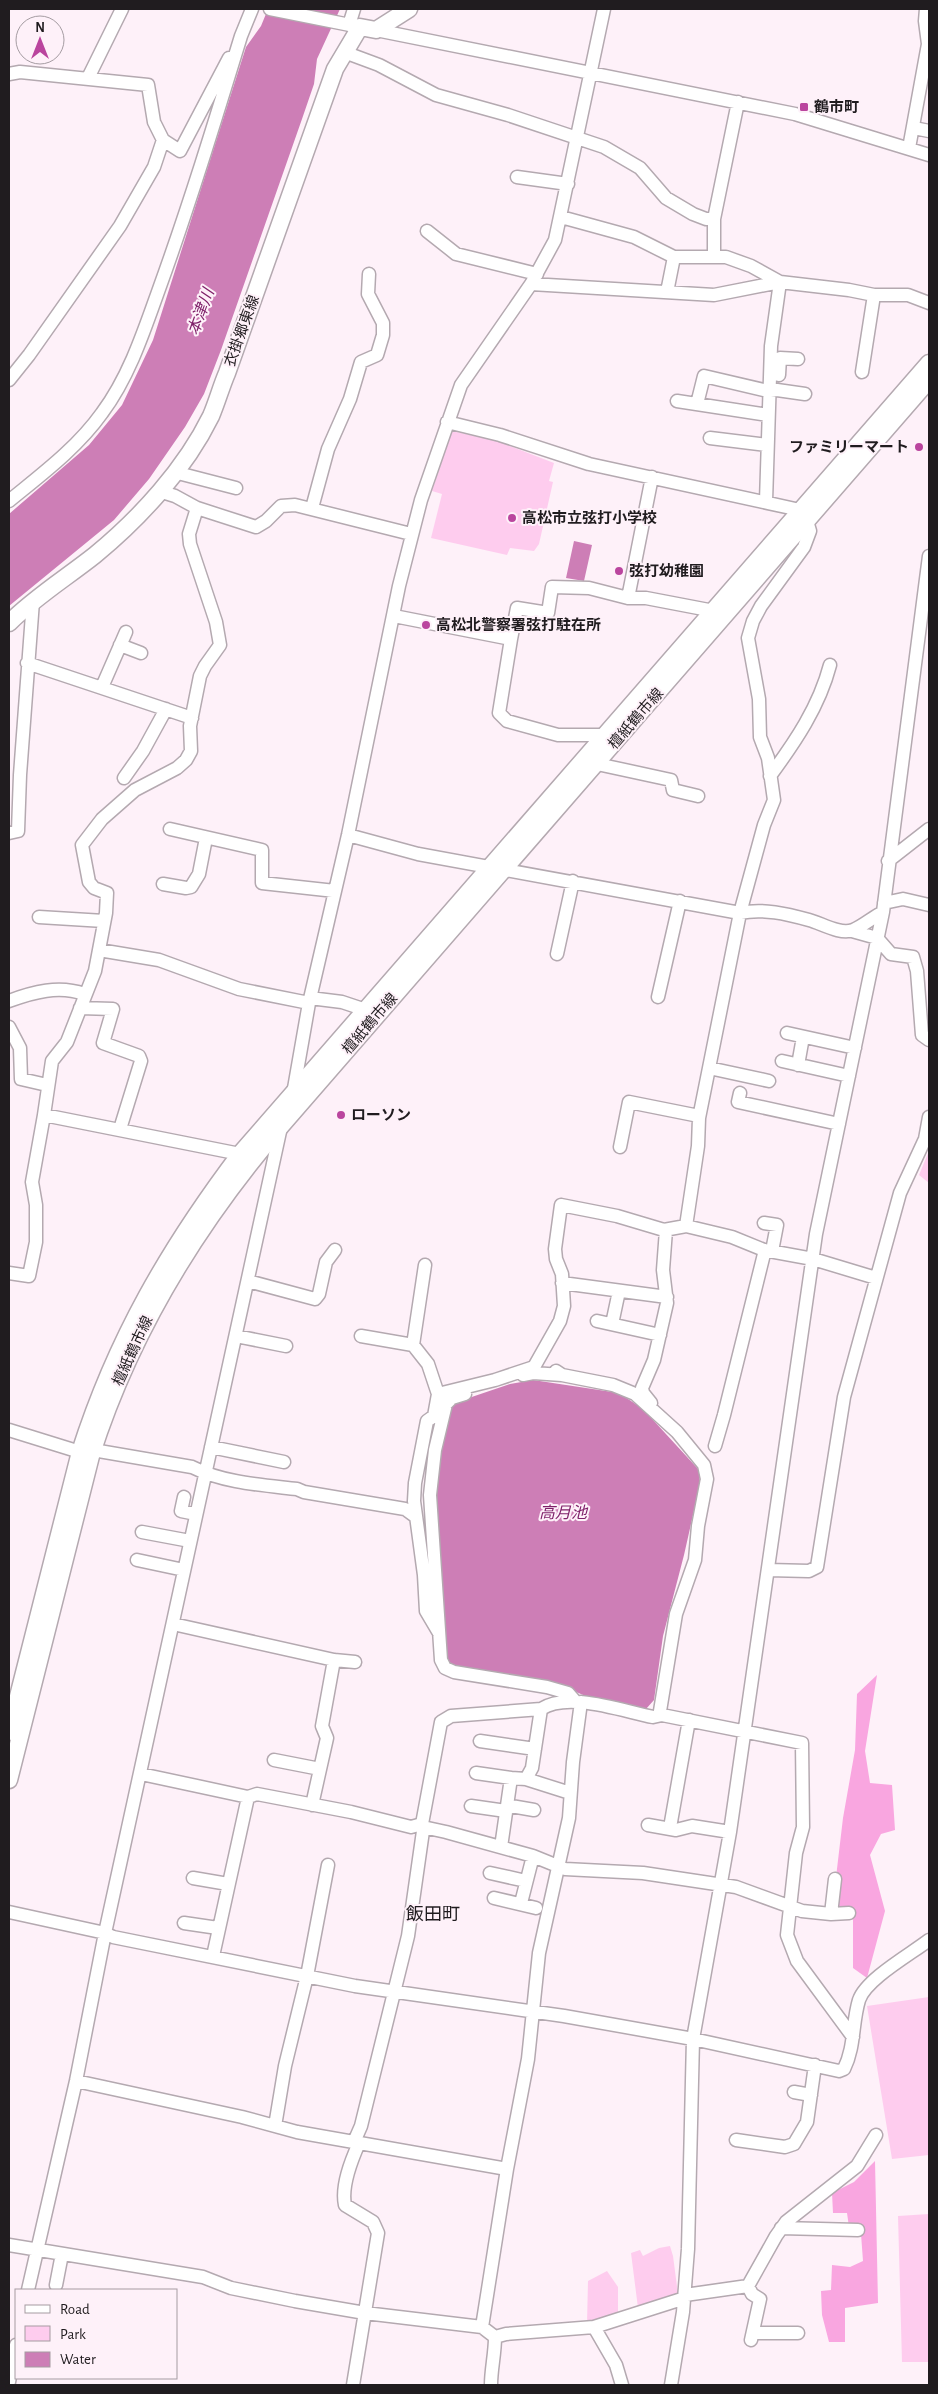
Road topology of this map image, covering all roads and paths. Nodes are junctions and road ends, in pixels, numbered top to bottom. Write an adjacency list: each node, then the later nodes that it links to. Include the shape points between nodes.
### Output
1 (122, 9): 16 (street)
2 (252, 9): 11 (street)
3 (270, 9): 9 (street)
4 (354, 9): 9 (street)
5 (409, 9): 8 (main road)
6 (604, 9): 13 (street)
7 (926, 9): 15 (street)
8 (397, 15): 10 (main road)
9 (350, 25): 10 (main road); 12 (main road, 衣掛郷東線)
10 (376, 30): 13 (street)
11 (237, 49): 21 (street, via 226,61 180,152); 54 (street, via 171,256 142,336 121,382 103,412 81,438)
12 (344, 52): 20 (street, via 379,65 436,95); 50 (main road, 衣掛郷東線, via 335,69 210,416)
13 (590, 73): 17 (street); 20 (street)
14 (9, 74): 16 (street, via 20,72)
15 (926, 75): 18 (street)
16 (88, 78): 21 (street, via 148,85 154,122)
17 (738, 102): 22 (street, via 819,120); 27 (street)
18 (914, 128): 19 (street); 22 (street)
19 (929, 132)
20 (577, 138): 25 (street); 27 (street, via 604,147 640,168 666,198 693,214)
21 (163, 140): 40 (street, via 154,167 120,226)
22 (909, 148): 23 (street)
23 (929, 155)
24 (517, 177): 25 (street)
25 (568, 184): 26 (street)
26 (561, 217): 30 (street, via 634,237); 32 (street, via 555,240)
27 (714, 219): 29 (street)
28 (427, 231): 32 (street, via 456,254)
29 (714, 256): 30 (street); 33 (street, via 751,266)
30 (674, 257): 34 (street)
31 (369, 274): 57 (street, via 368,294 383,322 383,335 377,355 361,362 350,399 328,449)
32 (534, 279): 34 (street); 47 (street, via 461,385)
33 (780, 282): 34 (street, via 714,295); 35 (street); 42 (street, via 771,346)
34 (667, 292)
35 (874, 295): 36 (street, via 908,295); 39 (street)
36 (929, 302)
37 (798, 359): 42 (street, via 780,358)
38 (929, 363): 58 (main road, 檀紙鶴市線)
39 (862, 372)
40 (9, 380)
41 (929, 380): 58 (main road, 檀紙鶴市線)
42 (773, 390): 43 (street); 45 (street, via 704,376); 46 (street)
43 (805, 394)
44 (677, 401): 45 (street)
45 (697, 404): 46 (street)
46 (768, 415): 49 (street)
47 (447, 422): 51 (street, via 500,435 589,464); 59 (street)
48 (710, 438): 49 (street)
49 (767, 445): 55 (street)
50 (174, 472): 52 (street); 53 (main road, 衣掛郷東線)
51 (652, 477): 55 (street); 61 (street)
52 (236, 488)
53 (159, 492): 56 (street, via 175,496); 62 (main road, 衣掛郷東線, via 128,526)
54 (9, 501)
55 (766, 501): 58 (street)
56 (197, 508): 57 (street, via 256,527 282,506 295,504); 74 (street, via 189,534 190,544 216,622 220,645 200,676)
57 (312, 508): 59 (street)
58 (804, 516): 63 (main road, 檀紙鶴市線); 76 (main road, 檀紙鶴市線); 77 (street, via 810,531 804,547 762,606 748,638 759,699 760,737 768,758)
59 (411, 534): 64 (street)
60 (929, 556): 85 (street)
61 (628, 598): 63 (street, via 646,598); 67 (street, via 589,588 552,588 548,613 517,608)
62 (33, 602): 65 (main road, 衣掛郷東線); 70 (street)
63 (714, 611): 75 (main road, 檀紙鶴市線)
64 (394, 616): 67 (street); 83 (street)
65 (9, 623)
66 (126, 632): 68 (street)
67 (511, 639): 75 (street, via 499,713 507,721 558,735)
68 (120, 646): 69 (street); 72 (street)
69 (140, 653)
70 (27, 664): 72 (street); 82 (street, via 18,832)
71 (830, 665): 77 (street, via 824,690 792,746)
72 (102, 687): 73 (street)
73 (166, 709): 74 (street); 78 (street)
74 (192, 718): 95 (street, via 191,751 186,760 135,790 102,819 82,846 89,882 94,888 107,892)
75 (604, 735): 86 (main road, 檀紙鶴市線)
76 (597, 764): 79 (street, via 671,780 673,790); 86 (main road, 檀紙鶴市線)
77 (770, 776): 93 (street, via 774,800)
78 (124, 778)
79 (698, 796)
80 (170, 829): 84 (street)
81 (929, 829): 85 (street)
82 (9, 833)
83 (348, 835): 86 (street, via 418,854); 89 (street)
84 (206, 838): 88 (street, via 198,874 191,887); 89 (street, via 262,850 262,883)
85 (888, 861): 92 (street)
86 (498, 868): 87 (street); 105 (main road, 檀紙鶴市線); 123 (main road, 檀紙鶴市線)
87 (573, 881): 90 (street); 99 (street)
88 (163, 884)
89 (335, 891): 102 (street)
90 (680, 901): 93 (street); 101 (street)
91 (929, 905): 92 (street, via 903,900)
92 (883, 908): 96 (street); 97 (street)
93 (740, 913): 96 (street, via 766,911); 113 (street)
94 (39, 918): 95 (street)
95 (104, 921): 98 (street)
96 (852, 930): 97 (street)
97 (877, 938): 109 (street, via 891,954 913,957 922,1035); 110 (street)
98 (99, 950): 100 (street); 102 (street, via 159,960 239,989)
99 (557, 954)
100 (84, 994): 103 (street, via 55,990 26,994); 104 (street)
101 (658, 997)
102 (310, 1000): 105 (street, via 342,1002); 117 (street)
103 (9, 1001)
104 (80, 1008): 116 (street, via 67,1042 52,1060); 124 (street, via 113,1010 104,1046 133,1053 141,1061)
105 (366, 1010): 117 (main road, 檀紙鶴市線)
106 (9, 1027): 116 (street, via 20,1048 21,1079)
107 (787, 1034): 108 (street)
108 (803, 1037): 110 (street); 112 (street)
109 (929, 1040)
110 (855, 1048): 114 (street)
111 (782, 1062): 112 (street)
112 (798, 1065): 114 (street)
113 (709, 1068): 115 (street); 120 (street)
114 (849, 1076): 122 (street)
115 (769, 1081)
116 (47, 1085): 119 (street)
117 (294, 1093): 123 (street); 126 (main road, 檀紙鶴市線)
118 (740, 1093): 122 (street, via 738,1102)
119 (44, 1115): 124 (street); 134 (street, via 32,1182 36,1242 28,1276)
120 (699, 1116): 125 (street, via 629,1102); 128 (street, via 698,1146)
121 (929, 1117): 135 (street, via 925,1139 900,1193)
122 (839, 1124): 132 (street)
123 (281, 1126): 136 (street); 155 (main road, 檀紙鶴市線, via 217,1205 158,1299)
124 (120, 1129): 126 (street)
125 (620, 1146)
126 (240, 1154): 155 (main road, 檀紙鶴市線, via 177,1241 146,1296 94,1408)
127 (764, 1223): 131 (street, via 776,1225)
128 (686, 1226): 129 (street); 131 (street, via 732,1236)
129 (666, 1230): 137 (street, via 561,1205 555,1249); 139 (street, via 663,1270)
130 (334, 1250): 136 (street, via 326,1262 315,1299)
131 (769, 1250): 132 (street); 153 (street)
132 (813, 1259): 135 (street); 165 (street)
133 (425, 1265): 145 (street)
134 (9, 1273)
135 (876, 1278): 165 (street, via 844,1397 817,1567 809,1571)
136 (248, 1281): 143 (street)
137 (562, 1283): 138 (street); 147 (street, via 564,1306 560,1321)
138 (619, 1291): 139 (street); 141 (street)
139 (667, 1297): 142 (street)
140 (597, 1321): 141 (street)
141 (612, 1324): 142 (street)
142 (660, 1335): 151 (street, via 642,1388)
143 (236, 1336): 146 (street); 154 (street)
144 (361, 1336): 145 (street)
145 (413, 1345): 150 (street, via 428,1364)
146 (286, 1346)
147 (534, 1366): 148 (street); 149 (street)
148 (562, 1375): 149 (street, via 533,1373); 151 (street, via 626,1389)
149 (495, 1380): 150 (street); 167 (street, via 486,1387 452,1398 446,1404 435,1450 430,1495)
150 (438, 1394): 160 (street, via 434,1416 427,1421 415,1483)
151 (654, 1410): 172 (street, via 698,1456 704,1465 706,1479 694,1560 676,1614 660,1711)
152 (9, 1430): 155 (street)
153 (714, 1446)
154 (211, 1447): 156 (street, via 258,1451); 157 (street)
155 (87, 1451): 157 (street, via 192,1467); 174 (main road, 檀紙鶴市線); 184 (main road, 檀紙鶴市線)
156 (284, 1462)
157 (206, 1474): 159 (street); 160 (street, via 405,1509)
158 (184, 1498): 159 (street, via 181,1511)
159 (196, 1514): 162 (street)
160 (416, 1517): 167 (street, via 426,1610)
161 (142, 1532): 162 (street)
162 (190, 1541): 164 (street)
163 (137, 1560): 164 (street)
164 (184, 1570): 166 (street)
165 (768, 1570): 175 (street)
166 (173, 1624): 168 (street); 181 (street)
167 (439, 1633): 170 (street, via 444,1668 568,1693)
168 (334, 1660): 169 (street); 179 (street, via 322,1726 327,1738)
169 (355, 1662)
170 (578, 1702): 171 (street, via 550,1703); 172 (street, via 652,1717); 198 (street, via 569,1818)
171 (541, 1709): 177 (street); 193 (street, via 450,1716 441,1722)
172 (662, 1715): 173 (street)
173 (689, 1720): 175 (street); 191 (street, via 684,1776)
174 (10, 1722)
175 (744, 1730): 194 (street); 207 (street, via 802,1743 803,1827 796,1853)
176 (480, 1741): 177 (street)
177 (535, 1749): 183 (street, via 532,1768)
178 (274, 1760): 179 (street)
179 (320, 1770): 187 (street)
180 (476, 1772): 182 (street)
181 (140, 1774): 186 (street); 214 (street)
182 (511, 1778): 183 (street); 190 (street)
183 (526, 1779): 185 (street)
184 (9, 1780)
185 (567, 1792)
186 (248, 1797): 187 (street, via 256,1794); 203 (street)
187 (312, 1805): 193 (street, via 411,1828)
188 (472, 1806): 190 (street)
189 (534, 1810): 190 (street, via 511,1806)
190 (506, 1811): 195 (street)
191 (671, 1822)
192 (648, 1825): 194 (street, via 676,1830 692,1826)
193 (422, 1826): 195 (street); 218 (street, via 408,1936)
194 (730, 1832): 204 (street)
195 (501, 1847): 196 (street)
196 (532, 1856): 198 (street); 202 (street)
197 (328, 1865): 217 (street)
198 (559, 1866): 204 (street, via 565,1869 643,1872); 219 (street, via 539,1953)
199 (490, 1873): 202 (street)
200 (193, 1878): 203 (street)
201 (835, 1879): 211 (street)
202 (526, 1881): 206 (street)
203 (228, 1884): 213 (street)
204 (720, 1886): 207 (street, via 736,1887); 221 (street)
205 (494, 1898): 206 (street)
206 (521, 1904): 208 (street)
207 (790, 1906): 211 (street, via 802,1911); 220 (street, via 787,1935 797,1961)
208 (536, 1908)
209 (9, 1912): 214 (street)
210 (849, 1913): 211 (street)
211 (830, 1914)
212 (184, 1923): 213 (street)
213 (218, 1928): 216 (street)
214 (105, 1933): 216 (street); 223 (street)
215 (929, 1940): 220 (street, via 866,1988 859,2000)
216 (213, 1956): 217 (street)
217 (307, 1976): 218 (street); 226 (street)
218 (395, 1992): 219 (street); 228 (street)
219 (533, 2011): 221 (street); 230 (street, via 528,2059)
220 (853, 2037): 222 (street, via 844,2069 839,2071)
221 (693, 2039): 222 (street); 239 (street)
222 (815, 2065): 225 (street)
223 (76, 2081): 226 (street); 234 (street)
224 (794, 2092): 225 (street)
225 (811, 2095): 229 (street, via 807,2122 798,2145)
226 (274, 2126): 228 (street)
227 (876, 2135): 231 (street, via 857,2166)
228 (356, 2143): 230 (street); 240 (street, via 345,2205 373,2222 378,2233)
229 (742, 2144)
230 (506, 2169): 241 (street)
231 (781, 2228): 232 (street); 237 (street)
232 (858, 2230)
233 (9, 2245): 234 (street)
234 (37, 2250): 235 (street); 238 (street)
235 (62, 2254): 236 (street); 240 (street, via 203,2277 231,2288)
236 (56, 2285)
237 (748, 2286): 239 (street); 243 (street, via 760,2299 752,2336)
238 (28, 2289)
239 (685, 2297): 242 (street); 250 (street)
240 (365, 2313): 241 (street); 247 (street)
241 (482, 2327): 244 (street)
242 (594, 2327): 244 (street); 249 (street, via 616,2365)
243 (798, 2333)
244 (495, 2337): 248 (street, via 496,2357 491,2370)
245 (15, 2350): 246 (street)
246 (9, 2382)
247 (353, 2385)
248 (491, 2385)
249 (622, 2385)
250 (671, 2385)

